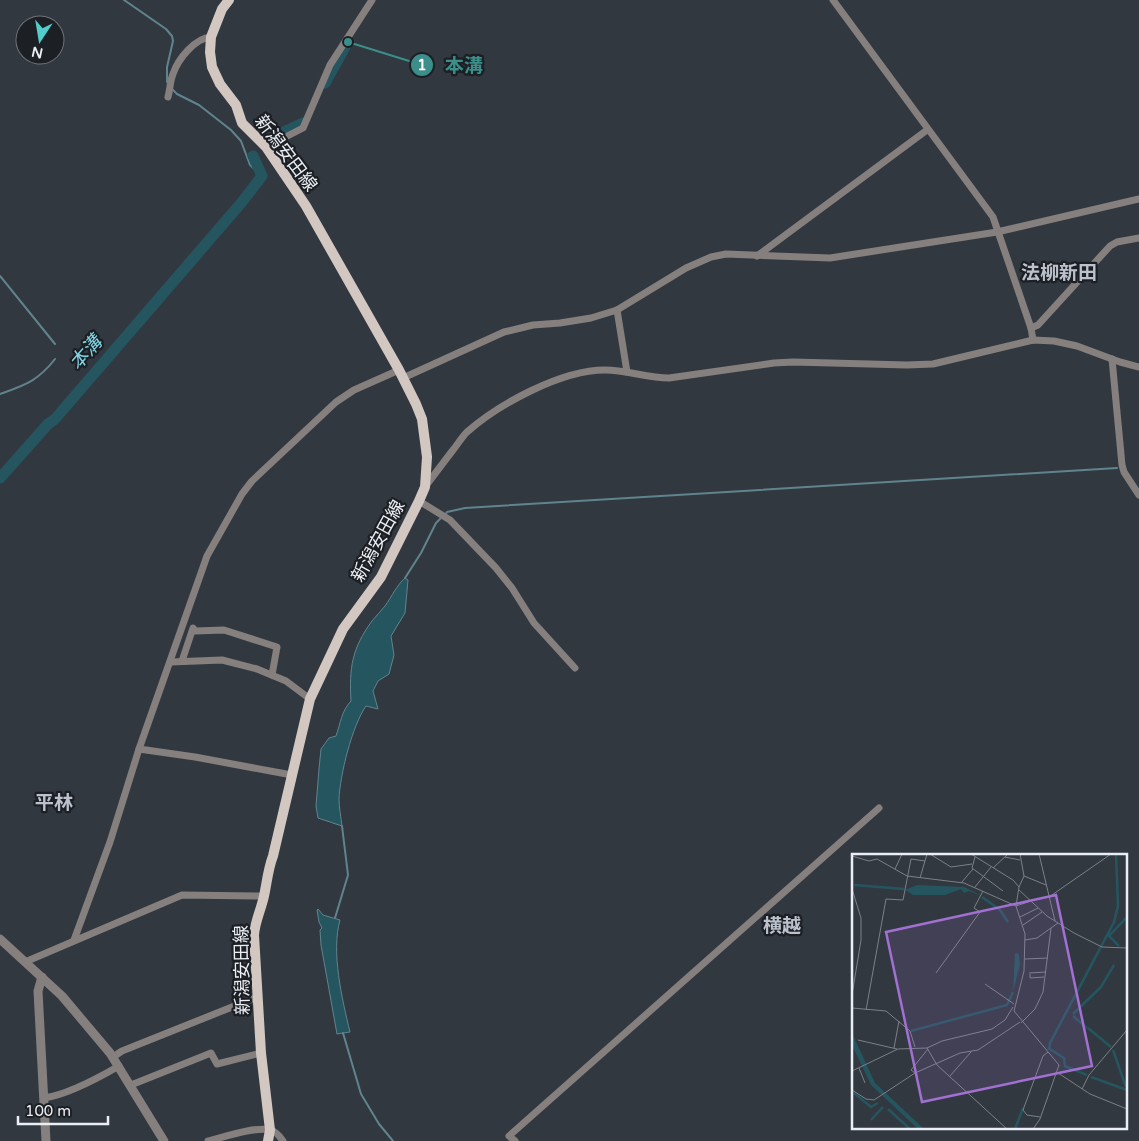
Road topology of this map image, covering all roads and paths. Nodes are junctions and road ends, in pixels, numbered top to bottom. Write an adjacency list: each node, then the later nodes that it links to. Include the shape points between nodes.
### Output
1 (229, 0): 4 (main road, 新潟安田線)
2 (372, 0): 7 (street, via 330,65 303,128)
3 (833, 0): 6 (street)
4 (211, 37): 5 (street, via 204,37 188,48 173,73); 7 (main road, 新潟安田線, via 212,67 220,84 236,106 242,123)
5 (168, 97)
6 (928, 130): 9 (street, via 993,217); 11 (street)
7 (266, 147): 18 (main road, 新潟安田線, via 306,206)
8 (1139, 198): 9 (street)
9 (997, 232): 11 (street, via 830,258); 13 (street)
10 (1139, 238): 13 (street, via 1110,246)
11 (757, 256): 12 (street, via 726,254 712,257 686,268)
12 (617, 310): 17 (street); 18 (street, via 591,318 533,324 504,332)
13 (1031, 328): 14 (street)
14 (1033, 340): 15 (street, via 1077,346); 17 (street, via 932,364 774,363 669,378)
15 (1112, 359): 16 (street); 20 (street, via 1122,465)
16 (1139, 367)
17 (626, 372): 19 (street, via 605,370 586,373 527,392 466,433)
18 (401, 374): 19 (main road, 新潟安田線, via 422,419 427,457); 23 (street, via 354,390 336,402 252,481 207,556)
19 (425, 487): 21 (main road, 新潟安田線)
20 (1139, 495)
21 (419, 500): 24 (street, via 450,520 496,568 534,623); 26 (main road, 新潟安田線, via 380,577 343,629)
22 (182, 661): 23 (street); 25 (street, via 222,660); 25 (street, via 193,628 195,631 224,630 277,647)
23 (171, 662): 27 (street)
24 (575, 668)
25 (272, 675): 26 (street)
26 (310, 699): 28 (main road, 新潟安田線)
27 (139, 749): 28 (street); 32 (street, via 110,842)
28 (292, 775): 30 (main road, 新潟安田線)
29 (879, 808): 47 (street, via 509,1136)
30 (264, 896): 32 (street, via 182,895); 35 (main road, 新潟安田線, via 254,936)
31 (0, 939): 33 (street)
32 (74, 940): 33 (street)
33 (24, 962): 34 (street)
34 (42, 978): 37 (street, via 62,996); 40 (street, via 38,991)
35 (257, 997): 36 (main road, 新潟安田線); 37 (street)
36 (261, 1053): 39 (street, via 217,1064 210,1053); 41 (main road, 新潟安田線)
37 (113, 1057): 38 (street)
38 (119, 1066): 39 (street); 40 (street, via 87,1083)
39 (131, 1085): 43 (street)
40 (44, 1098): 42 (street)
41 (270, 1130): 44 (street, via 249,1131); 45 (main road, 新潟安田線); 46 (street)
42 (46, 1141)
43 (164, 1141)
44 (208, 1141)
45 (268, 1141)
46 (283, 1141)
47 (515, 1141)

